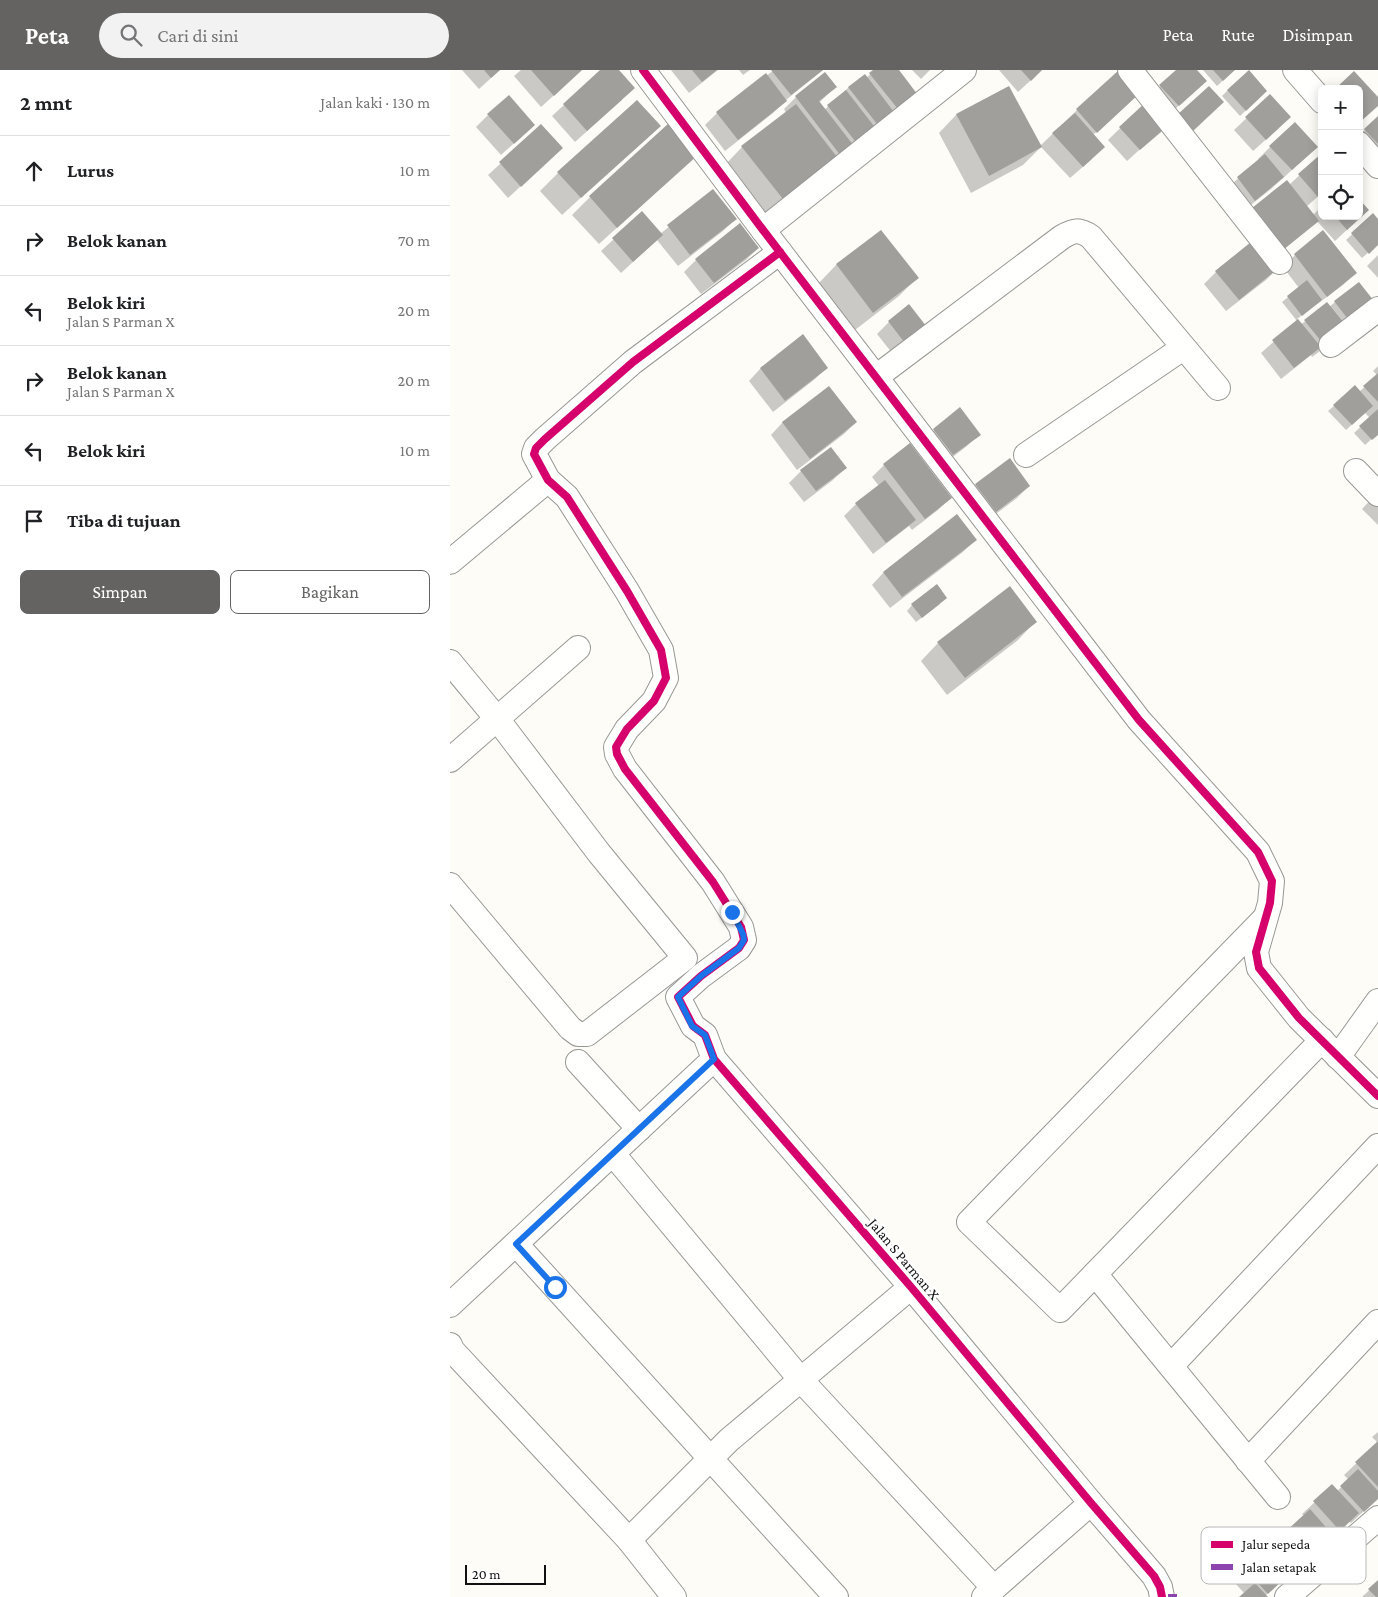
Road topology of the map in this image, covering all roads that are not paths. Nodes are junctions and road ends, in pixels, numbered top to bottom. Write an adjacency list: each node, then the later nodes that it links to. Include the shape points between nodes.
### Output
1 (643, 70): 8 (street)
2 (964, 70): 8 (street)
3 (1130, 70): 10 (street)
4 (1295, 70): 5 (street)
5 (1318, 96)
6 (1363, 149): 7 (street)
7 (1378, 166)
8 (763, 230): 9 (street)
9 (780, 252): 14 (street); 18 (street, via 633,362 545,438 534,454)
10 (1280, 262)
11 (1378, 309): 12 (street)
12 (1331, 345)
13 (1184, 348): 14 (street, via 1091,237 1082,231 1072,231); 15 (street); 16 (street)
14 (876, 376): 26 (street, via 1139,720 1258,852 1272,881)
15 (1218, 388)
16 (1026, 454)
17 (1356, 471): 19 (street)
18 (548, 480): 20 (street); 30 (street, Jalan S Parman X, via 567,497 661,650 666,678 654,701 627,728 616,746 617,754 625,769 713,882 741,927 744,940 739,948 678,997 692,1026 705,1035)
19 (1378, 494)
20 (450, 562)
21 (578, 648): 23 (street)
22 (450, 662): 23 (street)
23 (498, 720): 24 (street); 25 (street, via 599,853 685,958 587,1034 578,1034)
24 (450, 760)
25 (450, 885)
26 (1265, 917): 28 (street, via 1256,952 1259,968 1299,1018); 37 (street, via 969,1222 1060,1310)
27 (1378, 1001): 29 (street)
28 (1322, 1040): 29 (street); 37 (street)
29 (1338, 1057): 32 (street)
30 (714, 1059): 33 (street); 38 (street, Jalan S Parman X)
31 (578, 1062): 33 (street)
32 (1378, 1096)
33 (639, 1129): 35 (street)
34 (1378, 1146): 42 (street)
35 (612, 1154): 36 (street); 43 (street)
36 (516, 1244): 39 (street); 44 (street)
37 (1095, 1274): 42 (street)
38 (911, 1288): 43 (street); 47 (street, Jalan S Parman X)
39 (450, 1305)
40 (1378, 1322): 45 (street)
41 (450, 1345): 50 (street)
42 (1171, 1366): 45 (street)
43 (801, 1380): 44 (street); 52 (street)
44 (710, 1458): 50 (street); 54 (street)
45 (1248, 1461): 46 (street)
46 (1278, 1497)
47 (1090, 1502): 52 (street); 55 (street, Jalan S Parman X, via 1154,1576)
48 (1378, 1518): 49 (street)
49 (1366, 1528)
50 (629, 1540): 53 (street)
51 (1301, 1584): 58 (street)
52 (989, 1593)
53 (674, 1597)
54 (836, 1597)
55 (1162, 1597)
56 (1168, 1597): 57 (street)
57 (1177, 1597)
58 (1286, 1597)

